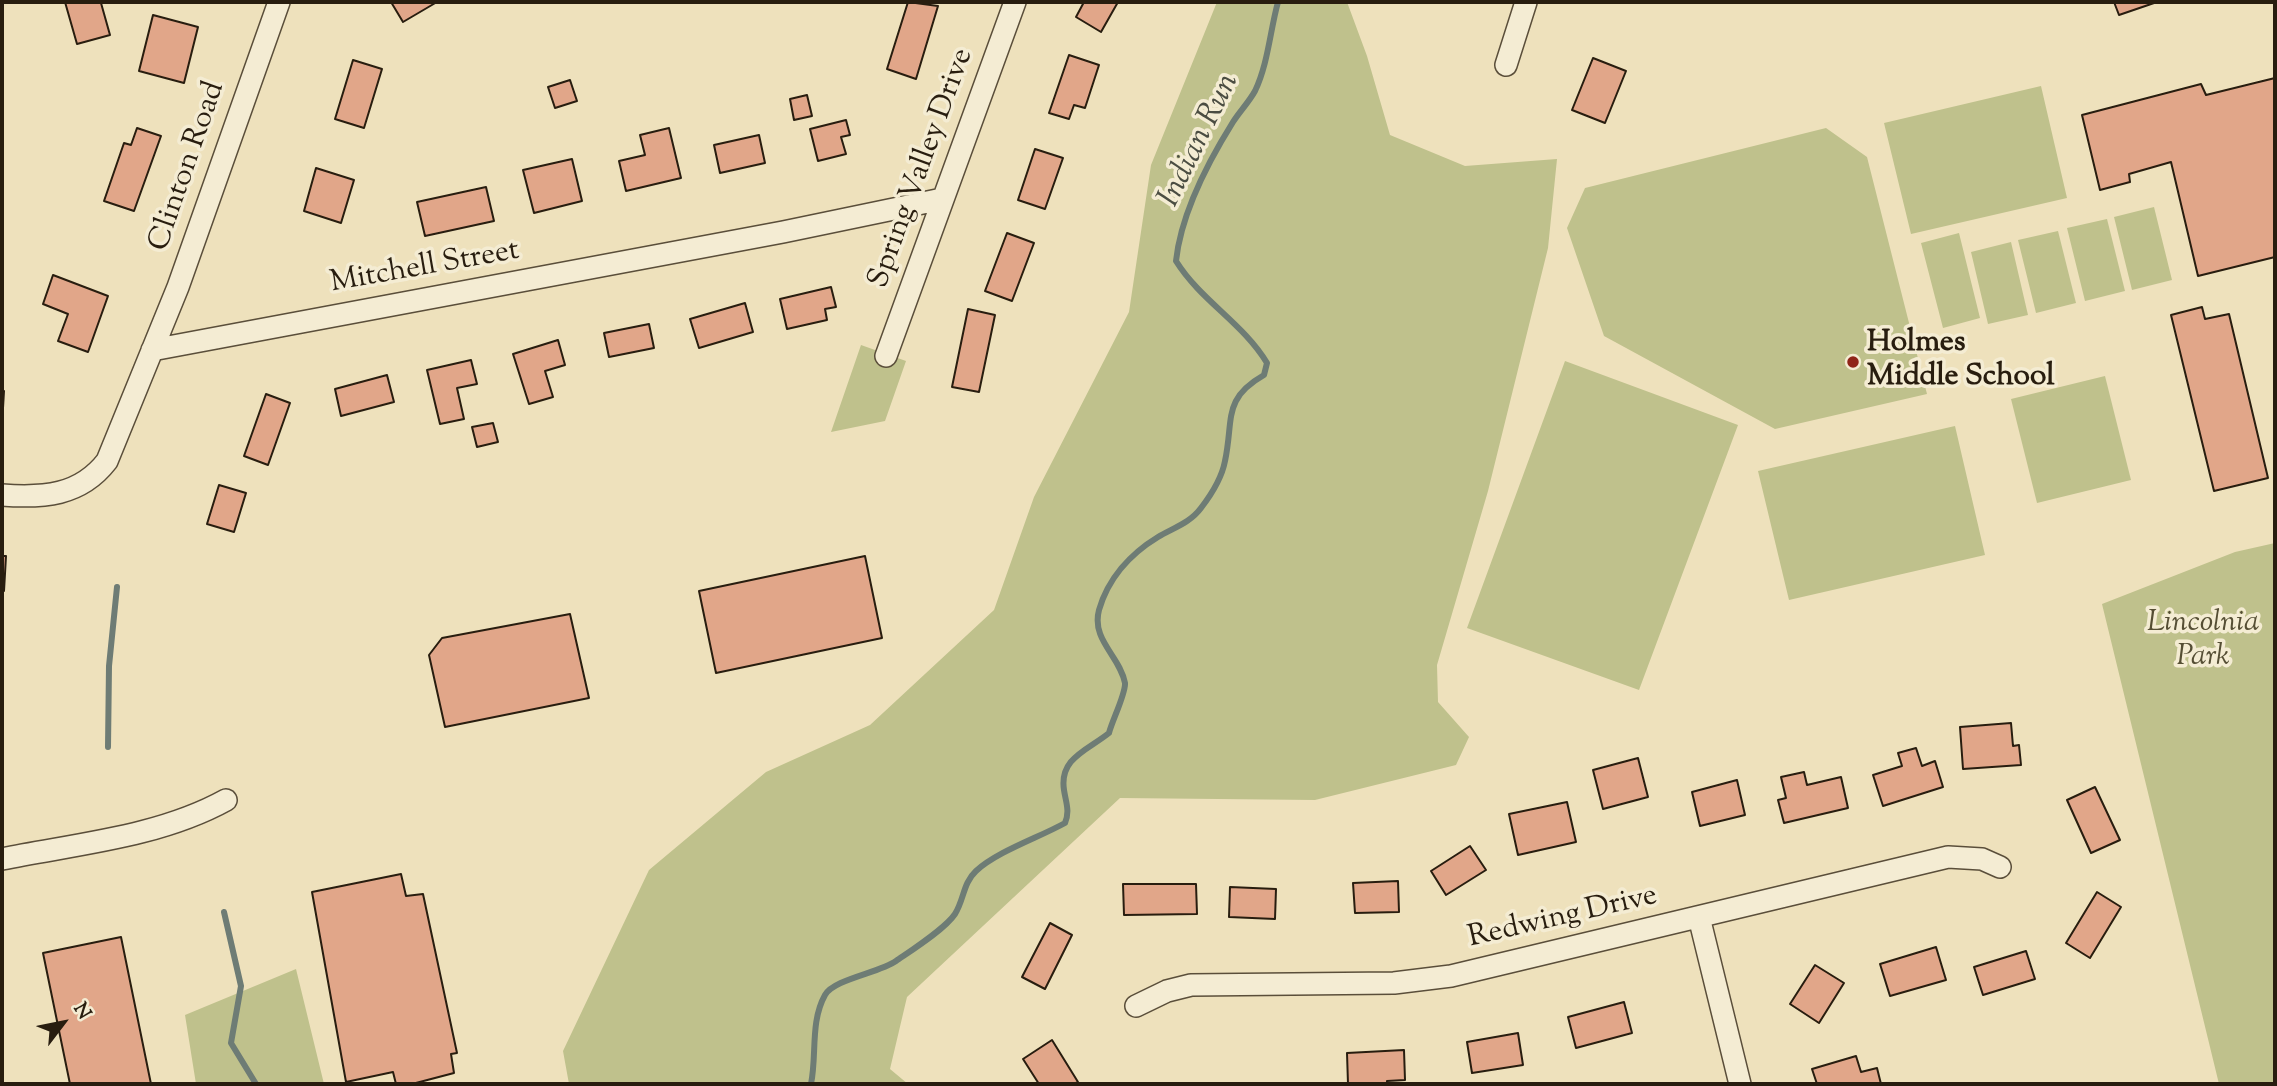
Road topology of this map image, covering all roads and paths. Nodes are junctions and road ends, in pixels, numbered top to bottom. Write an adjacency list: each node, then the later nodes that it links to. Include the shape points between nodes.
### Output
1 (279, 2): 6 (street, Clinton Road)
2 (1015, 2): 5 (street, Spring Valley Drive)
3 (1526, 2): 4 (street)
4 (1506, 65)
5 (942, 199): 6 (street, Mitchell Street); 7 (street, Spring Valley Drive)
6 (152, 350): 8 (street, via 107,461 96,476 63,493)
7 (886, 356)
8 (2, 495)
9 (226, 800): 10 (street, via 198,815 156,827)
10 (2, 859)
11 (2000, 867): 12 (street, Redwing Drive, via 1982,859 1948,857)
12 (1699, 917): 13 (street, Redwing Drive, via 1441,978 1394,983 1191,985); 14 (street)
13 (1136, 1006)
14 (1740, 1084)

